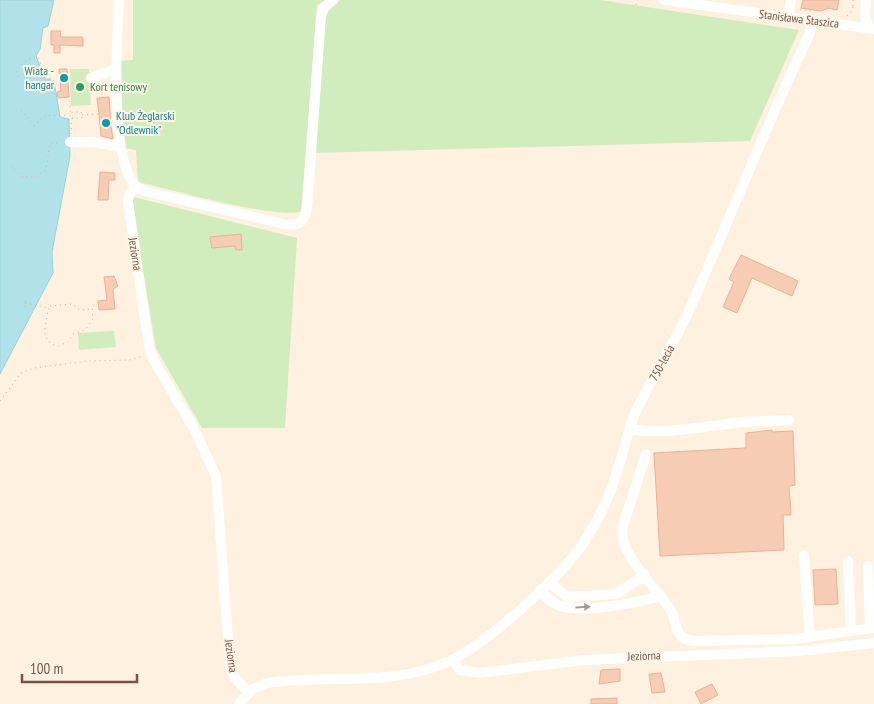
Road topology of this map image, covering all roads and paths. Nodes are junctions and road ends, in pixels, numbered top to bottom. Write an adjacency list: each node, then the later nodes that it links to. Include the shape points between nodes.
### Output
1 (120, 0): 12 (street)
2 (333, 0): 25 (street, via 321,16 306,212 300,223 292,226 144,191)
3 (638, 0): 8 (path)
4 (666, 0): 9 (street, Stanisława Staszica)
5 (791, 0): 9 (street)
6 (853, 0): 7 (path, via 853,6)
7 (863, 3): 11 (street)
8 (636, 5)
9 (788, 17): 10 (street, Stanisława Staszica)
10 (813, 20): 11 (street, Stanisława Staszica); 35 (street, 750-lecia, via 810,35 688,312)
11 (871, 28)
12 (116, 69): 14 (street); 23 (street)
13 (18, 77): 15 (path, via 16,69 28,59 38,57 46,78 52,78)
14 (90, 78)
15 (60, 86)
16 (68, 86): 20 (path)
17 (21, 110): 20 (path, via 34,126 44,116)
18 (81, 114): 19 (path); 20 (path, via 82,118); 20 (path, via 72,112)
19 (99, 114)
20 (72, 116): 21 (path)
21 (71, 142): 23 (street)
22 (55, 143): 24 (path, via 51,143 46,170 35,177 22,176)
23 (121, 147): 25 (street, via 127,176)
24 (11, 166)
25 (136, 186): 32 (street, Jeziorna, via 128,201)
26 (26, 298): 28 (path)
27 (98, 299): 31 (path)
28 (25, 303): 29 (path); 30 (path)
29 (24, 307)
30 (50, 308): 31 (path, via 72,304 80,310); 31 (path, via 45,335 52,345 58,346 68,342 73,334 85,330 93,319)
31 (92, 308)
32 (151, 352): 33 (path, via 136,359 34,368 21,373); 49 (street, Jeziorna, via 216,476 230,666 234,677)
33 (0, 401)
34 (789, 420): 35 (street, via 665,431)
35 (630, 429): 41 (street, 750-lecia, via 616,478 599,518 579,549)
36 (646, 454): 40 (street, via 621,531 627,551)
37 (804, 555): 46 (street)
38 (848, 561): 45 (street)
39 (868, 566): 44 (street)
40 (645, 575): 41 (street, via 624,591 611,595 567,597); 43 (street)
41 (549, 582): 42 (street, 750-lecia)
42 (540, 590): 43 (street, one-way to 43, via 553,602 574,608 631,604); 48 (street, 750-lecia, via 483,640)
43 (661, 596): 46 (street, via 673,613 678,632 687,640)
44 (872, 628): 45 (street)
45 (851, 631): 46 (street)
46 (810, 638)
47 (874, 643): 48 (street, Jeziorna, via 766,652 565,661 480,674 460,670)
48 (452, 660): 49 (street, via 405,674 271,682)
49 (248, 692): 50 (street)
50 (239, 704)

